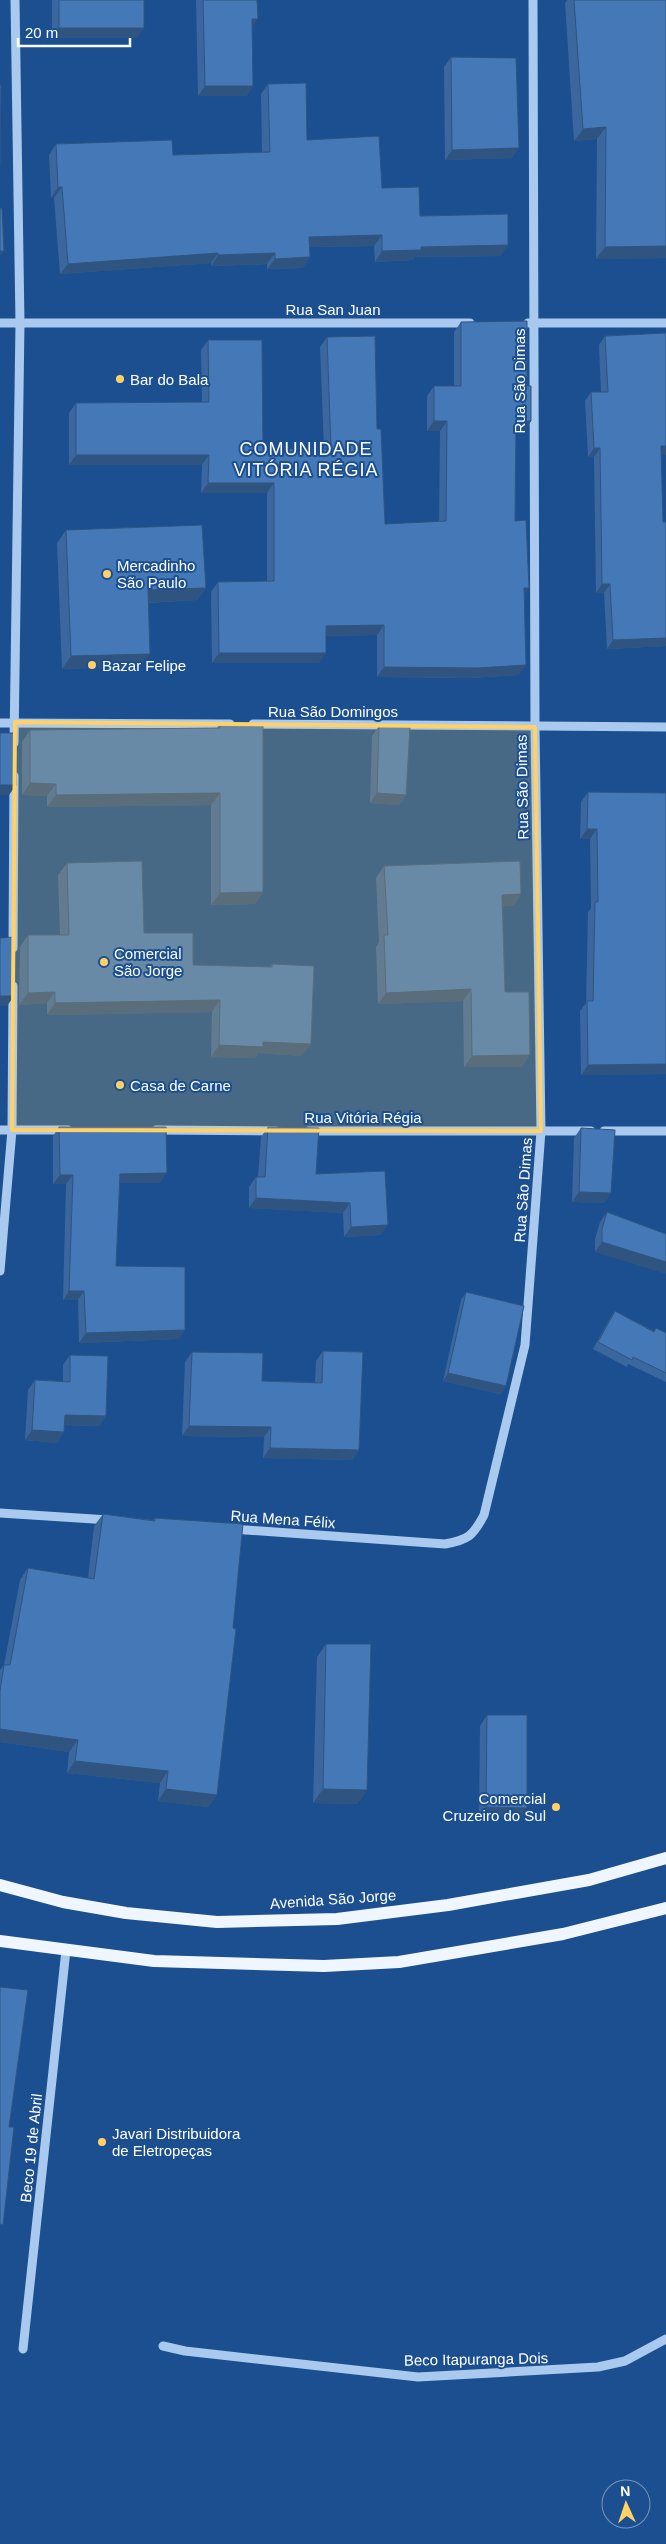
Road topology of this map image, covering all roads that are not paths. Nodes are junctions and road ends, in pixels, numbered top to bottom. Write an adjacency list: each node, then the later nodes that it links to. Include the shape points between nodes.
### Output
1 (15, 0): 4 (street)
2 (533, 0): 7 (street, Rua São Dimas)
3 (0, 323): 4 (street, Rua San Juan)
4 (20, 323): 5 (street, Rua San Juan); 9 (street)
5 (484, 323)
6 (513, 323): 7 (street)
7 (533, 323): 8 (street); 11 (street, Rua São Dimas)
8 (666, 323)
9 (15, 722): 10 (street, Rua São Domingos); 11 (street, Rua São Domingos); 13 (street)
10 (0, 723)
11 (535, 726): 12 (street, Rua São Domingos); 23 (street, Rua São Dimas)
12 (666, 727)
13 (14, 752)
14 (14, 762): 15 (street)
15 (13, 961)
16 (13, 981): 18 (street)
17 (0, 1130): 18 (street)
18 (12, 1130): 19 (street); 25 (street)
19 (82, 1130)
20 (142, 1130): 21 (street)
21 (281, 1131)
22 (301, 1131): 23 (street, Rua Vitória Régia)
23 (541, 1131): 24 (street, Rua Vitória Régia); 29 (street, Rua São Dimas, via 525,1345 484,1515 476,1531 464,1541)
24 (666, 1131)
25 (0, 1270)
26 (0, 1513): 27 (street)
27 (119, 1521)
28 (218, 1528): 29 (street, Rua Mena Félix)
29 (445, 1544)
30 (666, 1858): 31 (main road, Avenida São Jorge, via 590,1880 448,1905 337,1919 217,1922 126,1913 63,1902)
31 (0, 1885)
32 (666, 1908): 34 (main road, via 563,1934 399,1962 324,1966 154,1961)
33 (0, 1941): 34 (main road)
34 (66, 1950): 37 (street, Beco 19 de Abril)
35 (666, 2339): 36 (street, Beco Itapuranga Dois, via 625,2361 598,2367 418,2376)
36 (162, 2346)
37 (22, 2348)

